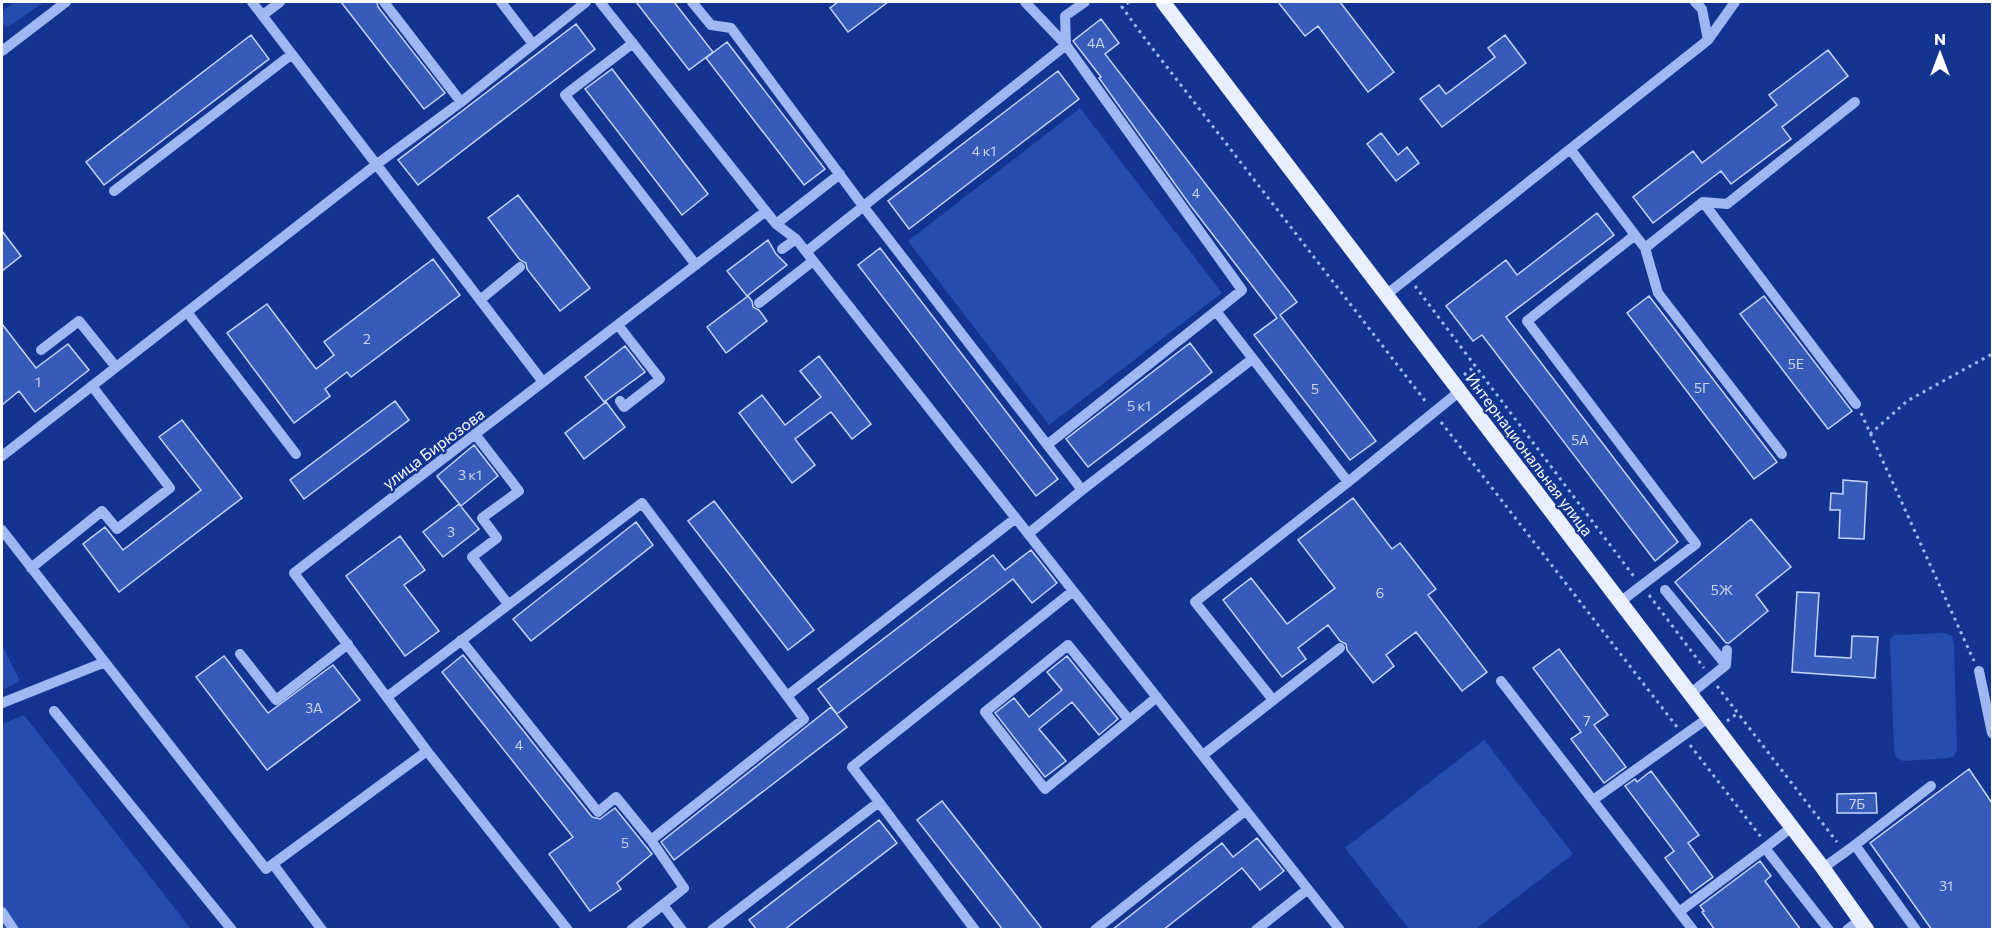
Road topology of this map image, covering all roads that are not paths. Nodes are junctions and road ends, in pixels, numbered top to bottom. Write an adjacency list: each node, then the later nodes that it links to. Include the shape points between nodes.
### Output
1 (66, 2): 19 (street)
2 (252, 2): 14 (street)
3 (280, 2): 14 (street)
4 (384, 2): 21 (street)
5 (501, 2): 17 (street)
6 (586, 2): 17 (street)
7 (600, 2): 16 (street)
8 (693, 2): 25 (street, via 711,25 731,28)
9 (1025, 2): 18 (street)
10 (1084, 2): 18 (street, via 1065,16)
11 (1163, 2): 38 (main road, Интернациональная улица)
12 (1695, 2): 15 (street, via 1702,9)
13 (1735, 2): 15 (street)
14 (262, 15): 20 (street)
15 (1708, 40): 23 (street)
16 (633, 43): 29 (street); 36 (street, via 565,95)
17 (533, 44): 21 (street)
18 (1066, 45): 28 (street); 41 (street, via 1242,290)
19 (2, 51)
20 (292, 54): 24 (street); 26 (street)
21 (461, 102): 24 (street)
22 (1855, 102): 27 (street, via 1727,204)
23 (1571, 150): 31 (street); 38 (street)
24 (377, 164): 39 (street); 42 (street)
25 (840, 174): 28 (street); 30 (street)
26 (114, 191)
27 (1703, 202): 33 (street); 50 (street)
28 (863, 206): 35 (street); 53 (street)
29 (766, 212): 30 (street); 36 (street, улица Бирюзова)
30 (776, 224): 32 (street)
31 (1635, 235): 33 (street); 65 (street, via 1527,321 1696,544)
32 (796, 239): 34 (street); 35 (street)
33 (1644, 248): 55 (street, via 1658,293)
34 (782, 249)
35 (810, 257): 40 (street); 59 (street)
36 (696, 265): 43 (street, улица Бирюзова)
37 (520, 267): 39 (street)
38 (1386, 295): 49 (main road, Интернациональная улица)
39 (480, 300): 47 (street)
40 (759, 303)
41 (1216, 311): 45 (street); 53 (street)
42 (186, 312): 46 (street); 54 (street)
43 (618, 325): 47 (street, улица Бирюзова); 51 (street, via 660,379)
44 (41, 350): 46 (street, via 80,321)
45 (1251, 360): 57 (street); 58 (street)
46 (116, 367): 48 (street)
47 (543, 382): 52 (street, улица Бирюзова)
48 (92, 386): 56 (street); 62 (street, via 170,488 117,529 102,511)
49 (1460, 392): 57 (street); 65 (main road, Интернациональная улица)
50 (1856, 404)
51 (624, 407)
52 (475, 434): 66 (street, via 519,491 482,518 497,538 472,557); 68 (street, улица Бирюзова, via 294,573)
53 (1047, 445): 58 (street)
54 (296, 454)
55 (1782, 454)
56 (2, 456)
57 (1348, 482): 80 (street, via 1196,602)
58 (1082, 490): 61 (street)
59 (1016, 518): 61 (street); 77 (street)
60 (2, 530): 62 (street)
61 (1028, 534): 64 (street)
62 (31, 568): 72 (street)
63 (1665, 590): 73 (street)
64 (1073, 591): 79 (street); 90 (street, via 852,767)
65 (1620, 602): 76 (main road, Интернациональная улица)
66 (508, 604): 67 (street); 77 (street, via 642,503)
67 (461, 640): 78 (street); 93 (street, via 598,812 616,797)
68 (348, 644): 71 (street, via 276,700); 78 (street, улица Бирюзова)
69 (1340, 648): 80 (street)
70 (1727, 650): 73 (street)
71 (240, 654)
72 (105, 662): 81 (street); 96 (street, via 266,869)
73 (1726, 665): 76 (street)
74 (1978, 671): 85 (street)
75 (1501, 681): 89 (street)
76 (1690, 694): 83 (main road, Интернациональная улица)
77 (787, 696): 93 (street, via 804,719)
78 (387, 697): 86 (street, улица Бирюзова)
79 (1157, 697): 84 (street); 87 (street)
80 (1273, 700): 87 (street)
81 (2, 703)
82 (54, 711): 104 (street)
83 (1708, 718): 89 (street); 92 (main road, Интернациональная улица)
84 (1129, 720): 84 (street, via 1045,789 985,712 1068,645)
85 (1992, 733)
86 (427, 751): 96 (street); 106 (street, улица Бирюзова)
87 (1203, 755): 91 (street)
88 (1931, 786): 94 (street)
89 (1593, 800): 101 (street)
90 (879, 802): 109 (street); 110 (street)
91 (1246, 810): 98 (street); 111 (street)
92 (1792, 827): 95 (street); 97 (main road, Интернациональная улица)
93 (651, 840): 99 (street, via 684,888)
94 (1855, 845): 97 (street); 117 (street)
95 (1765, 848): 101 (street); 115 (street)
96 (273, 864): 105 (street)
97 (1823, 868): 102 (main road, Интернациональная улица)
98 (1308, 889): 112 (street); 113 (street)
99 (663, 905): 107 (street); 108 (street)
100 (2, 912): 103 (street)
101 (1679, 912): 114 (street)
102 (1866, 926): 116 (street)
103 (14, 930)
104 (232, 930)
105 (322, 930)
106 (568, 930)
107 (631, 930)
108 (682, 930)
109 (712, 930)
110 (975, 930)
111 (1095, 930)
112 (1256, 930)
113 (1340, 930)
114 (1693, 930)
115 (1829, 930)
116 (1847, 930)
117 (1916, 930)

